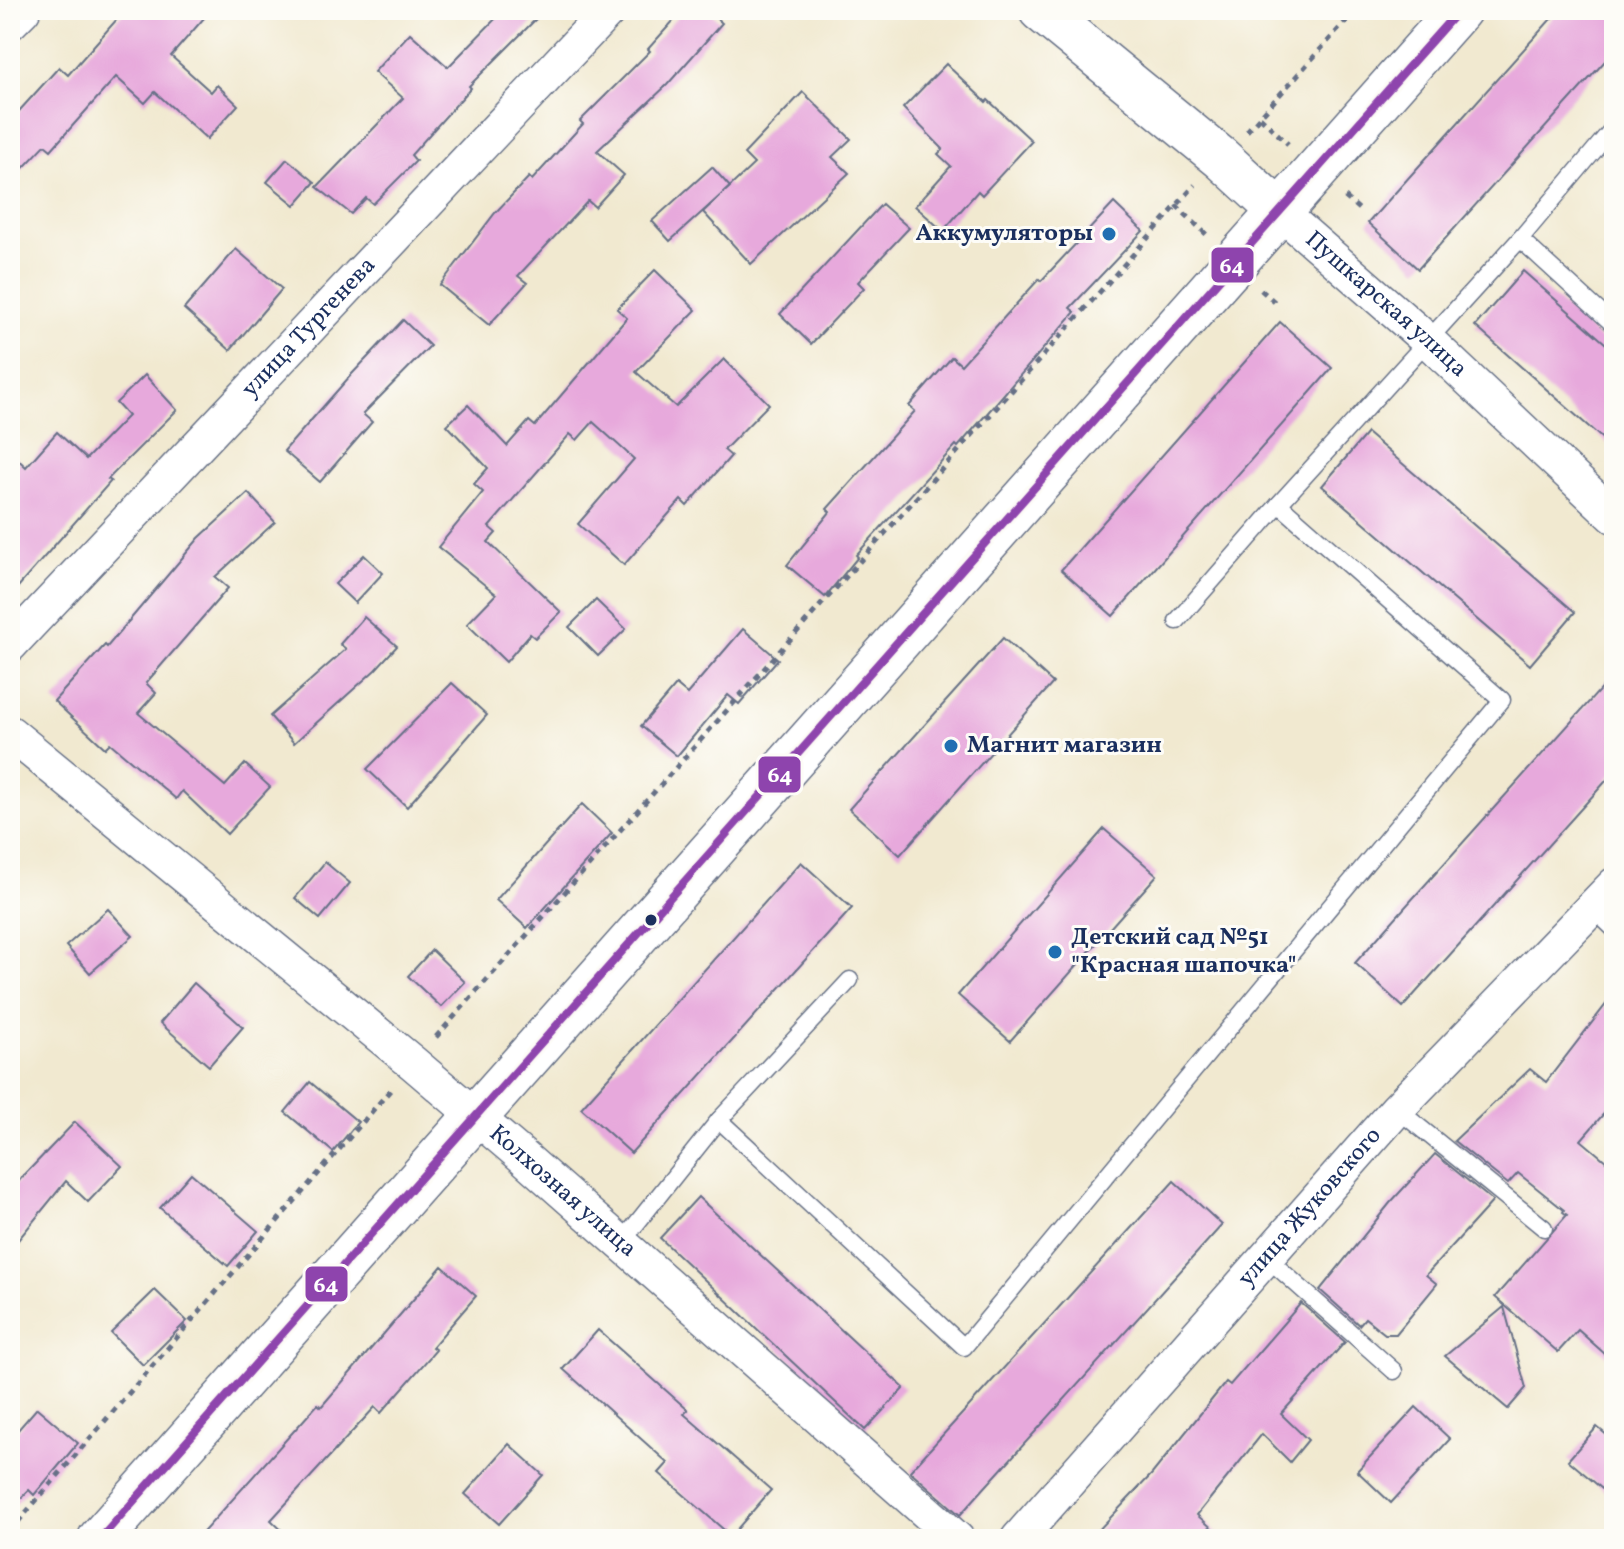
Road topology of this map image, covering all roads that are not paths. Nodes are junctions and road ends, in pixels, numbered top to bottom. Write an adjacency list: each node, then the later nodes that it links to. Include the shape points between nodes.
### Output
1 (23, 10): 5 (street)
2 (609, 10): 14 (street, улица Тургенева)
3 (1040, 10): 7 (street, Пушкарская улица)
4 (1459, 10): 7 (main road)
5 (10, 23)
6 (1614, 127): 8 (lane)
7 (1279, 211): 10 (street, Пушкарская улица); 19 (main road)
8 (1520, 239): 9 (lane); 10 (lane)
9 (1614, 325)
10 (1427, 340): 11 (lane); 12 (street, Пушкарская улица)
11 (1279, 504): 13 (lane); 20 (lane, via 1502,700 964,1347)
12 (1614, 516)
13 (1177, 621)
14 (10, 645)
15 (10, 733): 19 (street, Колхозная улица)
16 (1607, 908): 18 (street, улица Жуковского)
17 (850, 980): 20 (lane)
18 (1397, 1109): 21 (lane); 23 (street, улица Жуковского)
19 (476, 1117): 22 (street, Колхозная улица); 25 (main road)
20 (719, 1120): 22 (lane)
21 (1544, 1228)
22 (621, 1243): 26 (street, Колхозная улица)
23 (1266, 1257): 24 (lane); 27 (street, улица Жуковского)
24 (1394, 1371)
25 (100, 1539)
26 (957, 1539)
27 (1018, 1539)

